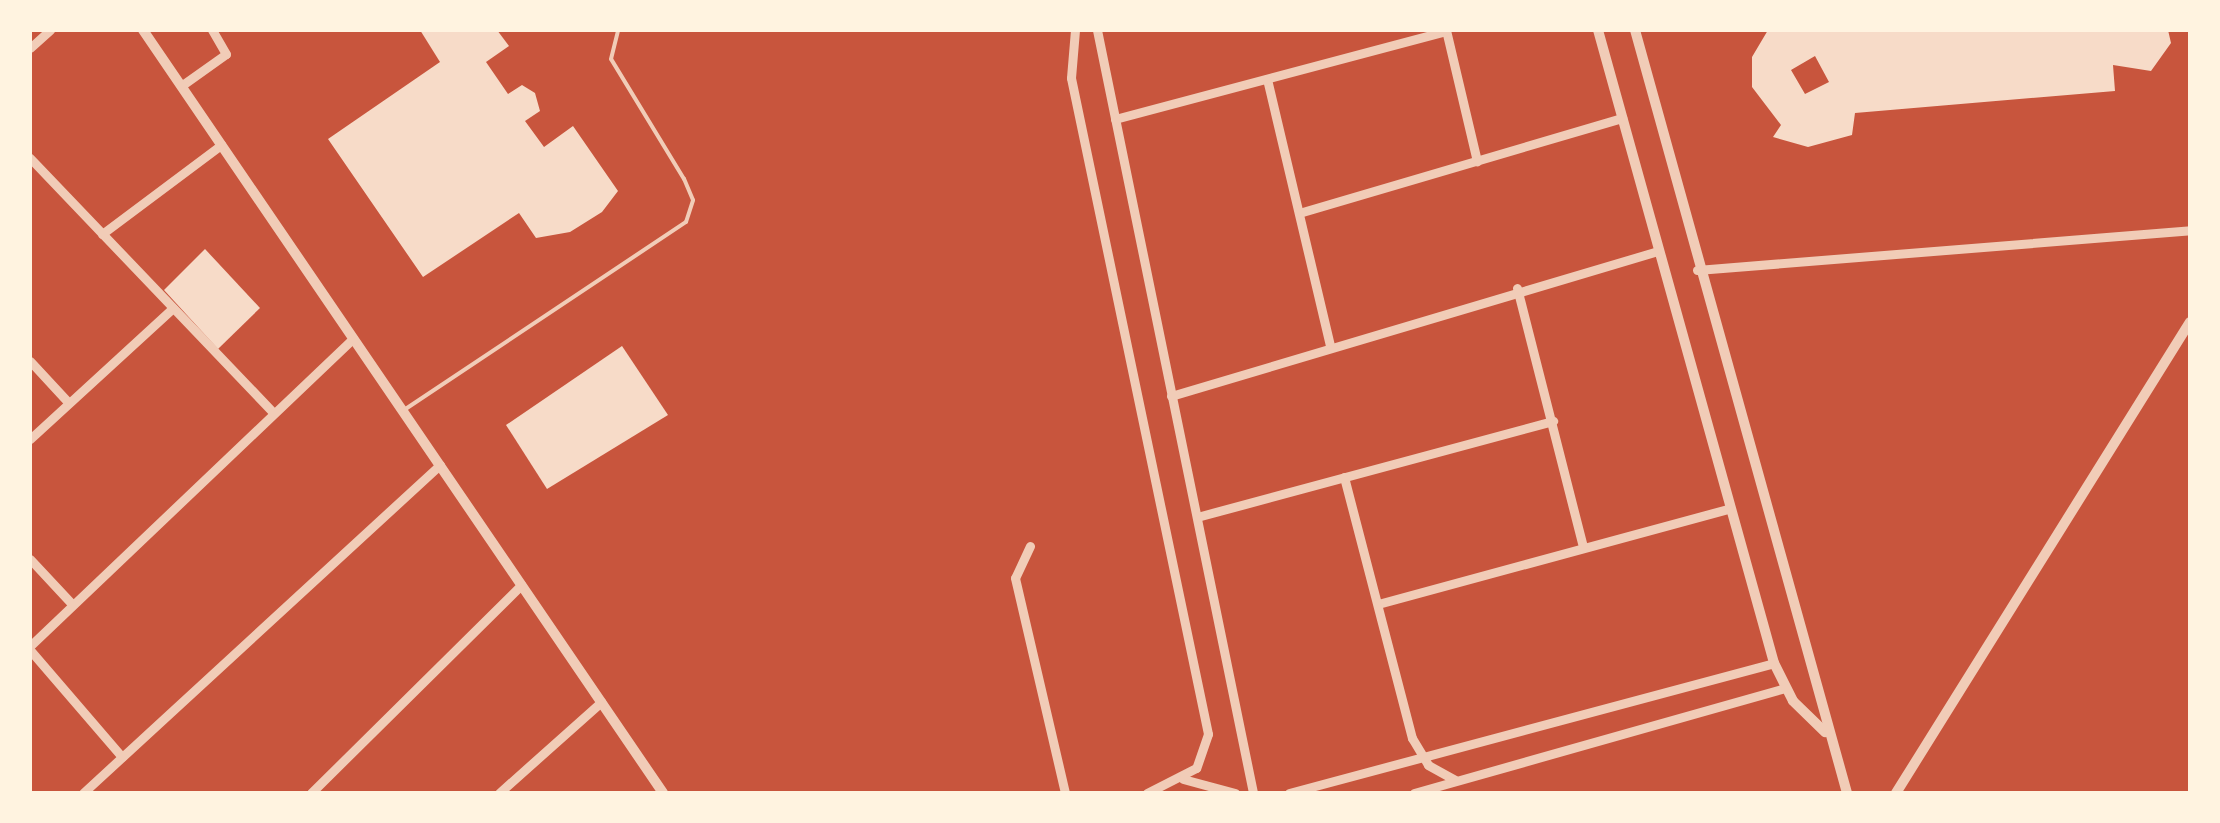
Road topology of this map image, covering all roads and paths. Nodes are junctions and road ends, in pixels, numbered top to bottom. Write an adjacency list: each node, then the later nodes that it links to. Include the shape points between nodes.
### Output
1 (50, 30): 10 (street)
2 (142, 30): 12 (street)
3 (212, 30): 12 (street, via 226,54)
4 (618, 30): 32 (lane, via 611,59 684,179 693,200 686,222)
5 (1075, 30): 52 (street, via 1072,78 1208,734 1202,760)
6 (1097, 30): 14 (street)
7 (1446, 30): 11 (street); 17 (street)
8 (1598, 30): 13 (street)
9 (1634, 30): 22 (street)
10 (30, 48)
11 (1267, 80): 14 (street); 18 (street)
12 (180, 86): 15 (street)
13 (1622, 118): 17 (street); 21 (street)
14 (1115, 119): 29 (street)
15 (221, 145): 20 (street); 26 (street)
16 (30, 158): 20 (street)
17 (1477, 161): 18 (street)
18 (1299, 213): 27 (street)
19 (2190, 230): 22 (street)
20 (102, 234): 24 (street)
21 (1658, 251): 23 (street); 37 (street)
22 (1698, 270): 49 (street)
23 (1517, 288): 27 (street); 33 (street)
24 (173, 308): 30 (street); 31 (street)
25 (2190, 322): 65 (street)
26 (352, 338): 31 (street); 32 (street)
27 (1330, 346): 29 (street)
28 (30, 361): 30 (street)
29 (1171, 396): 38 (street)
30 (68, 402): 34 (street)
31 (271, 410): 43 (street)
32 (402, 410): 35 (street)
33 (1553, 421): 36 (street); 40 (street)
34 (30, 439)
35 (440, 465): 42 (street); 51 (street)
36 (1344, 477): 38 (street); 44 (street)
37 (1728, 509): 40 (street); 46 (street)
38 (1197, 517): 61 (street)
39 (1030, 546): 58 (street, via 1015,578)
40 (1583, 547): 44 (street)
41 (30, 560): 43 (street)
42 (522, 585): 48 (street); 55 (street)
43 (71, 603): 45 (street)
44 (1378, 604): 50 (street)
45 (30, 648): 51 (street)
46 (1774, 662): 47 (street); 50 (street)
47 (1785, 688): 49 (street); 53 (street)
48 (601, 702): 56 (street); 57 (street)
49 (1825, 732): 64 (street)
50 (1421, 756): 53 (street); 62 (street)
51 (122, 757): 54 (street)
52 (1180, 779): 59 (street); 60 (street)
53 (1458, 780): 63 (street)
54 (83, 793)
55 (311, 793)
56 (499, 793)
57 (664, 793)
58 (1065, 793)
59 (1147, 793)
60 (1235, 793)
61 (1253, 793)
62 (1290, 793)
63 (1414, 793)
64 (1847, 793)
65 (1896, 793)

